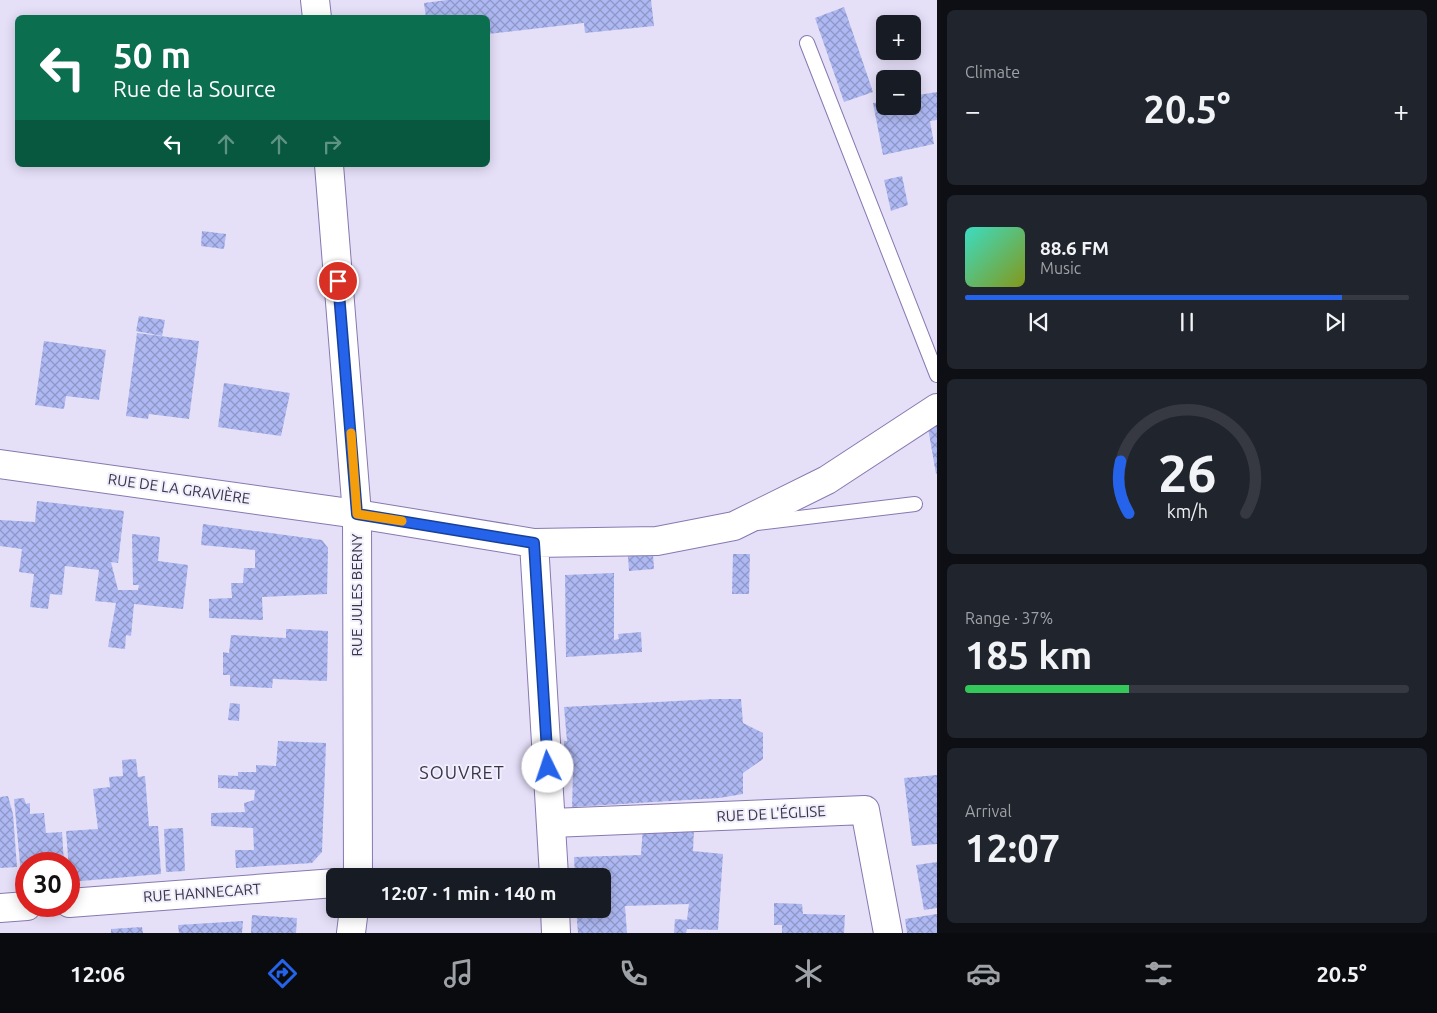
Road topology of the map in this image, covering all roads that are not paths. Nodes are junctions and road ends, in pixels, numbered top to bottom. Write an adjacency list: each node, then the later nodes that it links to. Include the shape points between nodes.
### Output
1 (315, 0): 2 (street)
2 (317, 15)
3 (807, 43): 5 (lane)
4 (329, 167): 9 (street, RUE JULES BERNY)
5 (937, 374)
6 (937, 408): 10 (street, RUE DE LA GRAVIÈRE, via 827,480)
7 (0, 464): 9 (street, RUE DE LA GRAVIÈRE)
8 (915, 504): 10 (lane)
9 (357, 514): 11 (street, RUE DE LA GRAVIÈRE); 13 (street, RUE JULES BERNY)
10 (734, 526): 11 (street, RUE DE LA GRAVIÈRE, via 657,541)
11 (534, 543): 12 (street)
12 (552, 823): 14 (street); 23 (street, RUE DE L'ÉGLISE, via 865,810)
13 (358, 868)
14 (554, 868)
15 (326, 884): 16 (street, RUE HANNECART)
16 (80, 902)
17 (15, 907): 18 (street)
18 (0, 908)
19 (353, 918): 21 (street)
20 (555, 918): 22 (street)
21 (351, 933)
22 (556, 933)
23 (888, 933)

